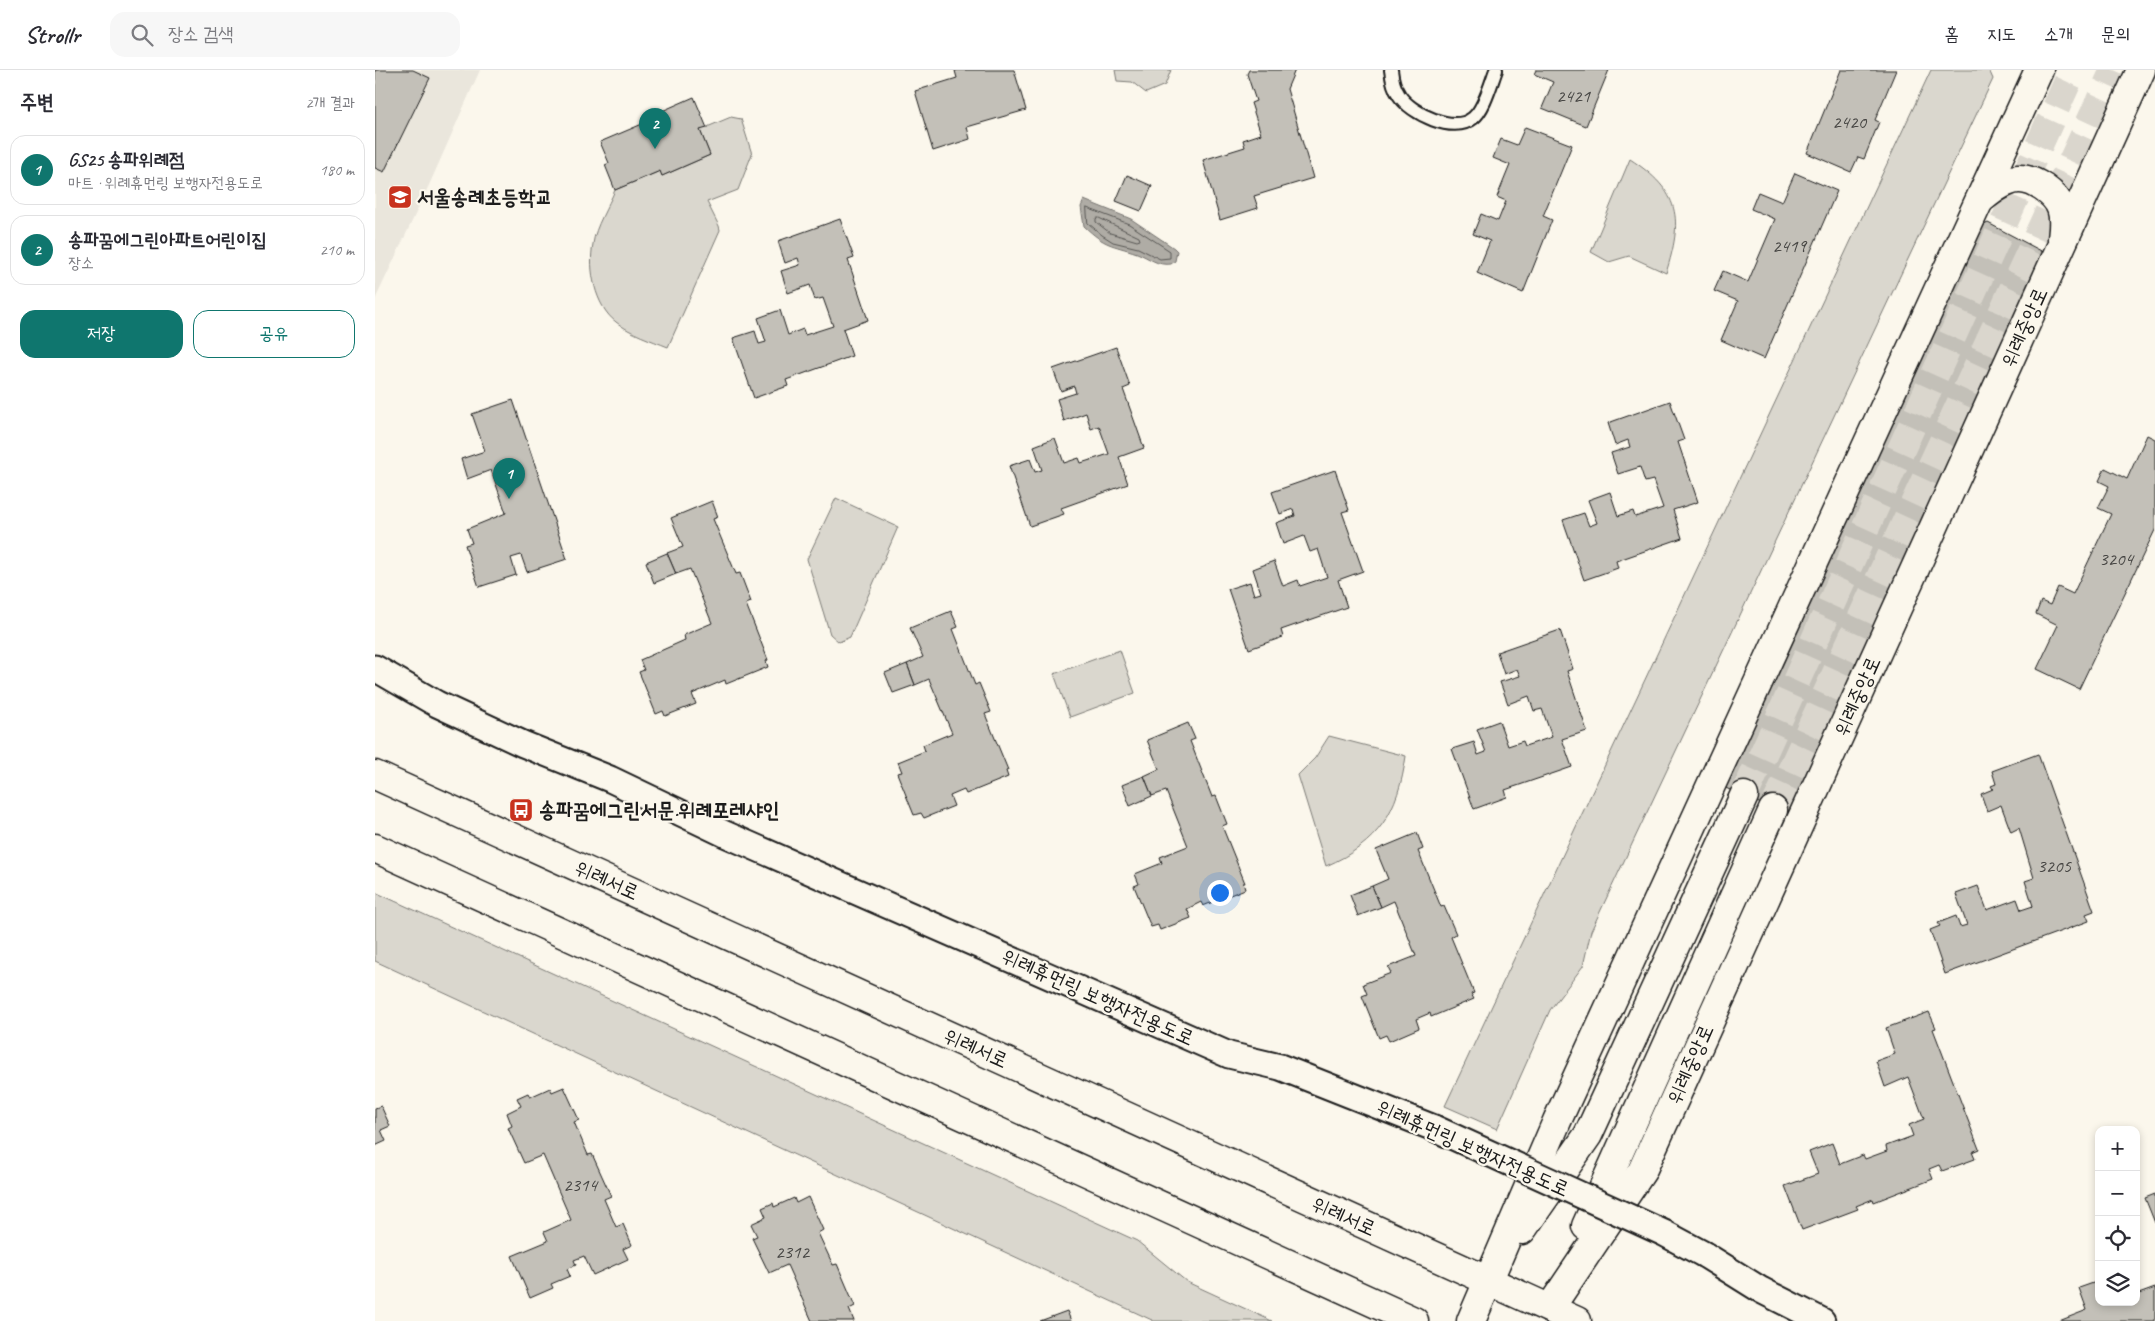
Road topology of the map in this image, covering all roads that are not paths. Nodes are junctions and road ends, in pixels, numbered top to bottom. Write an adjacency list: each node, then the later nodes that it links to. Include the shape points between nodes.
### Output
1 (1391, 70): 2 (lane, via 1395,87 1407,104 1430,118 1451,125 1474,118)
2 (1496, 70)
3 (2039, 70): 5 (main road)
4 (2141, 70): 6 (main road, 위례중앙로)
5 (1981, 199): 6 (main road, via 2001,184 2019,179 2036,184 2047,191 2061,208 2064,223); 12 (main road, via 1561,1112)
6 (2062, 243): 13 (main road, 위례중앙로, via 1642,1171)
7 (375, 668): 17 (street, 위례휴먼링 보행자전용도로, bridge, via 437,704 523,744 609,778 725,834 1229,1055 1280,1067 1434,1128 1664,1233 1761,1290)
8 (375, 775): 12 (main road, 위례서로)
9 (1743, 796): 12 (main road, via 1588,1135)
10 (1773, 810): 13 (main road, 위례중앙로)
11 (375, 848): 14 (main road)
12 (1487, 1281): 13 (main road, 위례서로); 15 (main road)
13 (1548, 1315): 16 (main road, 위례서로)
14 (1414, 1321)
15 (1471, 1321)
16 (1577, 1321)
17 (1822, 1321)

